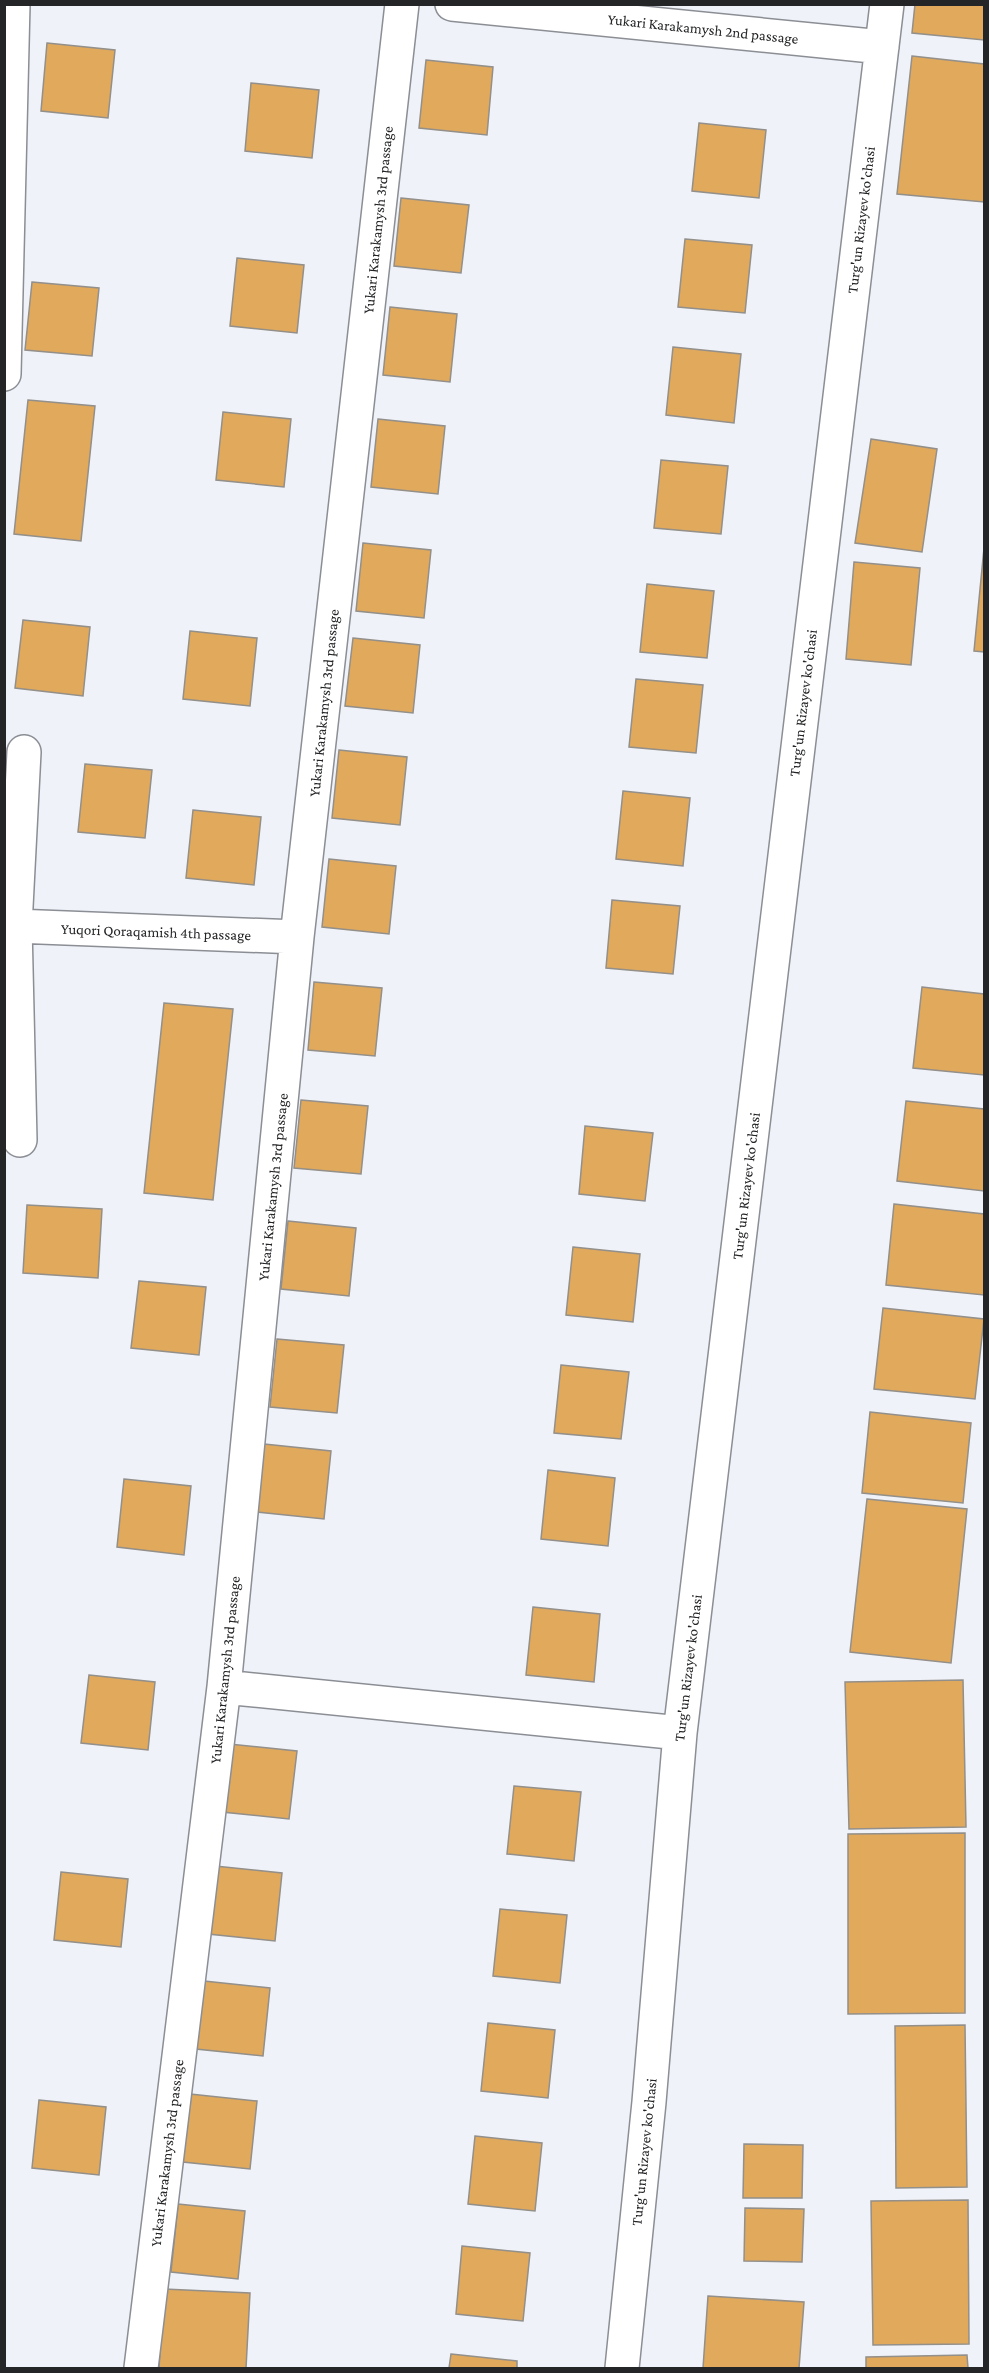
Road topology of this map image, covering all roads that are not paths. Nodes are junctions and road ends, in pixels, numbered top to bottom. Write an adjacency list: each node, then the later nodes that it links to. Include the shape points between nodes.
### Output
1 (13, 4): 6 (street)
2 (402, 4): 9 (street, Yukari Karakamysh 3rd passage)
3 (452, 4): 5 (street, Yukari Karakamysh 2nd passage)
4 (887, 4): 5 (street, Turg'un Rizayev ko'chasi)
5 (882, 47): 12 (street, Turg'un Rizayev ko'chasi)
6 (4, 374)
7 (24, 752): 8 (street)
8 (15, 926): 9 (street, Yuqori Qoraqamish 4th passage); 10 (street)
9 (297, 937): 11 (street, Yukari Karakamysh 3rd passage)
10 (20, 1140)
11 (224, 1687): 12 (street); 13 (street, Yukari Karakamysh 3rd passage)
12 (680, 1733): 14 (street, Turg'un Rizayev ko'chasi)
13 (141, 2368)
14 (622, 2368)

